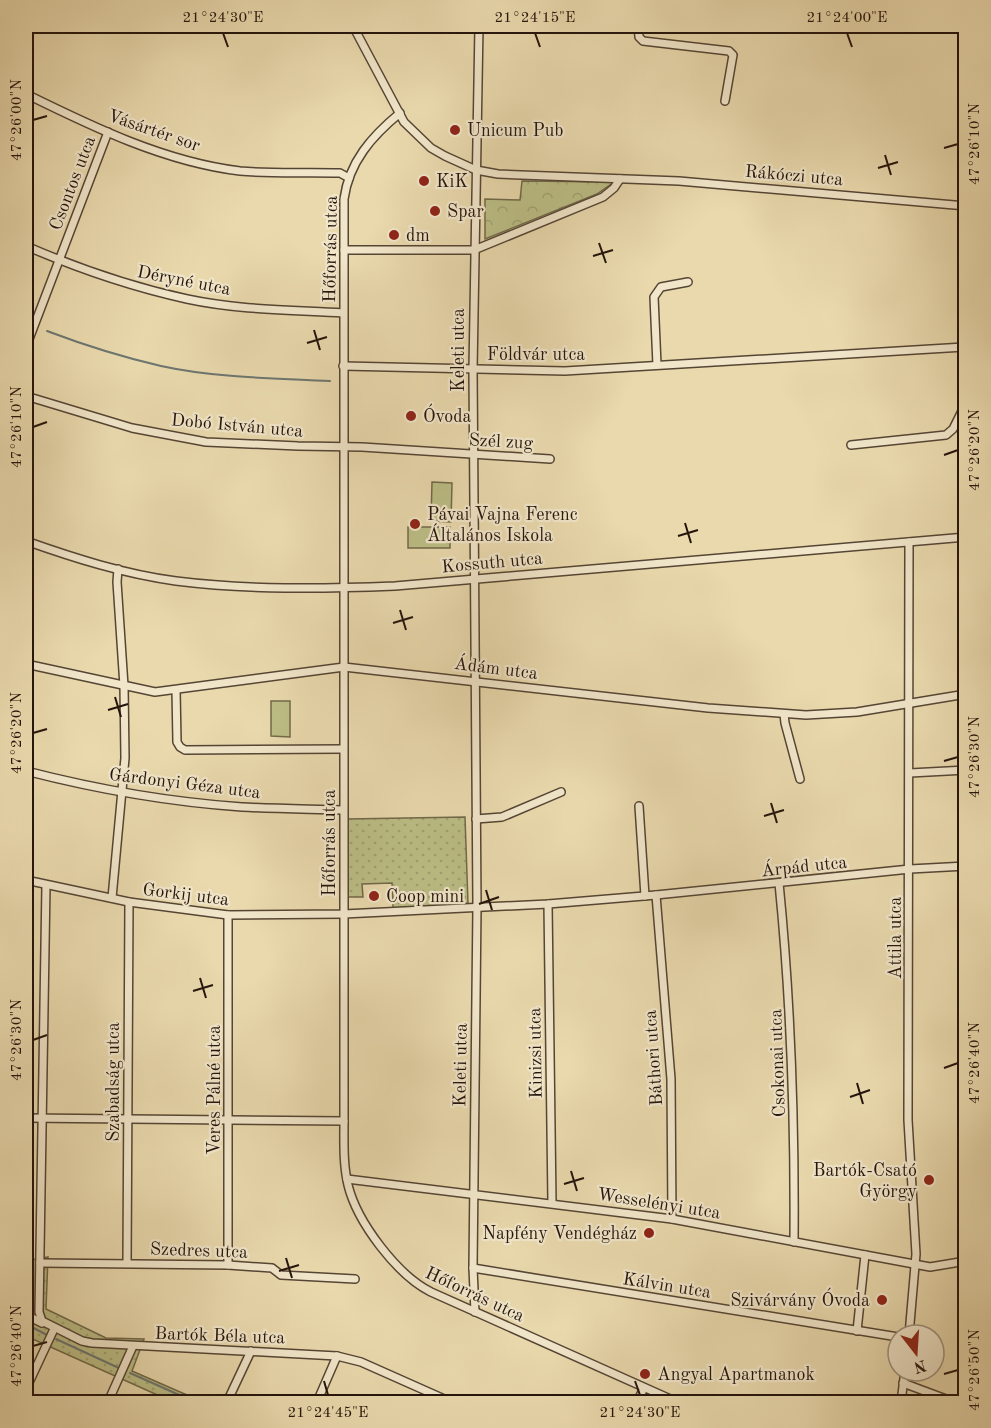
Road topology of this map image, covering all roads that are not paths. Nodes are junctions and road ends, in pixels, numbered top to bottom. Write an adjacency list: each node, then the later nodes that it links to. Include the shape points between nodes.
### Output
1 (353, 26): 6 (street, Rákóczi utca)
2 (479, 26): 8 (street, Keleti utca)
3 (638, 26): 5 (street, via 643,41 729,51 733,55)
4 (26, 94): 7 (street, Vásártér sor)
5 (725, 101)
6 (400, 113): 8 (street, Rákóczi utca, via 431,148); 9 (street, Hőforrás utca, via 362,151)
7 (108, 132): 9 (street, Vásártér sor, via 175,157 240,171 340,173); 15 (street, Csontos utca)
8 (476, 170): 10 (street, Rákóczi utca, via 507,175); 14 (street, Keleti utca)
9 (349, 178): 13 (street, Hőforrás utca, via 344,199)
10 (621, 179): 11 (street, Rákóczi utca); 14 (street, via 603,197)
11 (966, 206)
12 (26, 246): 15 (street, Déryné utca)
13 (344, 250): 14 (street); 17 (street, Hőforrás utca)
14 (474, 250): 23 (street, Keleti utca)
15 (58, 260): 17 (street, Déryné utca, via 128,284 189,299); 19 (street, Csontos utca)
16 (688, 282): 21 (street, via 661,287 654,297)
17 (344, 313): 22 (street, Hőforrás utca)
18 (966, 337): 20 (street)
19 (26, 347)
20 (964, 347): 21 (street, Földvár utca); 24 (street)
21 (657, 365): 23 (street, Földvár utca, via 565,371)
22 (343, 366): 23 (street, Földvár utca); 28 (street, Hőforrás utca)
23 (472, 370): 29 (street, Keleti utca)
24 (966, 383)
25 (26, 396): 28 (street, Dobó István utca, via 132,428 182,438)
26 (966, 403): 27 (street, via 946,435)
27 (851, 445)
28 (344, 447): 29 (street, Szél zug); 36 (street, Hőforrás utca)
29 (474, 455): 30 (street, Szél zug); 35 (street, Keleti utca)
30 (550, 459)
31 (966, 537): 33 (street, Kossuth utca)
32 (26, 541): 34 (street, Kossuth utca)
33 (909, 542): 35 (street, Kossuth utca); 43 (street, Attila utca)
34 (118, 569): 36 (street, Kossuth utca, via 174,581 235,587); 40 (street)
35 (474, 578): 36 (street, Kossuth utca); 39 (street, Keleti utca)
36 (344, 588): 38 (street, Hőforrás utca)
37 (26, 664): 40 (street, Ádám utca)
38 (344, 667): 39 (street, Ádám utca); 41 (street, Ádám utca); 45 (street, Hőforrás utca)
39 (476, 681): 44 (street, Ádám utca); 54 (street, Keleti utca)
40 (124, 686): 41 (street, Ádám utca, via 155,692); 50 (street)
41 (176, 690): 45 (street, via 177,742 185,750)
42 (966, 694): 43 (street, Ádám utca)
43 (908, 705): 44 (street, Ádám utca, via 857,712); 48 (street, Attila utca)
44 (784, 714): 49 (street)
45 (343, 749): 53 (street, Hőforrás utca)
46 (966, 770): 48 (street)
47 (26, 771): 50 (street, Gárdonyi Géza utca)
48 (910, 772): 56 (street, Attila utca)
49 (800, 780)
50 (123, 792): 53 (street, Gárdonyi Géza utca, via 242,807); 62 (street)
51 (561, 792): 54 (street, via 502,817)
52 (639, 806): 61 (street)
53 (343, 810): 66 (street, Hőforrás utca)
54 (476, 819): 65 (street, Keleti utca)
55 (966, 866): 56 (street, Árpád utca)
56 (910, 869): 58 (street, Árpád utca); 83 (street, Attila utca, via 909,1120)
57 (26, 880): 59 (street, Gorkij utca)
58 (780, 883): 60 (street, Árpád utca); 77 (street, Csokonai utca, via 792,1052)
59 (46, 885): 62 (street, Gorkij utca); 69 (street)
60 (656, 895): 61 (street, Árpád utca); 76 (street, Báthori utca, via 671,1079)
61 (645, 896): 64 (street, Árpád utca)
62 (112, 898): 63 (street, Gorkij utca)
63 (129, 902): 67 (street, Gorkij utca); 70 (street, Szabadság utca)
64 (548, 904): 65 (street, Árpád utca); 75 (street, Kinizsi utca)
65 (477, 906): 66 (street, Árpád utca); 74 (street, Keleti utca)
66 (344, 914): 67 (street, Gorkij utca); 72 (street, Hőforrás utca)
67 (228, 915): 71 (street, Veres Pálné utca)
68 (26, 1118): 69 (street)
69 (42, 1118): 70 (street); 80 (street)
70 (128, 1119): 71 (street); 81 (street, Szabadság utca)
71 (229, 1120): 72 (street); 82 (street, Veres Pálné utca)
72 (344, 1121): 73 (street, Hőforrás utca)
73 (346, 1179): 74 (street, Wesselényi utca); 86 (street, Hőforrás utca, via 358,1211 400,1270 422,1288)
74 (473, 1196): 75 (street, Wesselényi utca); 84 (street, Keleti utca)
75 (552, 1203): 76 (street, Wesselényi utca)
76 (672, 1219): 77 (street, Wesselényi utca)
77 (794, 1242): 78 (street, Wesselényi utca)
78 (865, 1255): 83 (street, Wesselényi utca); 91 (street)
79 (966, 1260): 83 (street, Wesselényi utca, via 930,1267)
80 (40, 1263): 81 (street, Szedres utca); 89 (street, via 39,1312)
81 (127, 1263): 82 (street, Szedres utca)
82 (228, 1265): 85 (street, Szedres utca, via 272,1269 281,1275)
83 (915, 1265): 88 (street, Attila utca)
84 (472, 1268): 86 (street, Keleti utca); 91 (street, Kálvin utca)
85 (355, 1278)
86 (475, 1312): 97 (street, Hőforrás utca)
87 (26, 1315): 89 (street, Bartók Béla utca)
88 (910, 1323)
89 (44, 1324): 90 (street, Bartók Béla utca)
90 (54, 1329): 93 (street, Bartók Béla utca, via 82,1341); 98 (street)
91 (857, 1331): 92 (street, Kálvin utca)
92 (886, 1335)
93 (133, 1346): 94 (street, Bartók Béla utca); 100 (street)
94 (250, 1351): 95 (street, Bartók Béla utca); 101 (street)
95 (337, 1356): 99 (street, Bartók Béla utca, via 361,1362); 102 (street)
96 (903, 1383): 107 (street); 108 (street)
97 (644, 1388): 105 (street); 106 (street, Hőforrás utca)
98 (26, 1389)
99 (429, 1393): 103 (street); 104 (street, Bartók Béla utca)
100 (108, 1402)
101 (227, 1402)
102 (317, 1402)
103 (425, 1402)
104 (451, 1402)
105 (637, 1402)
106 (677, 1402)
107 (902, 1402)
108 (954, 1402)

